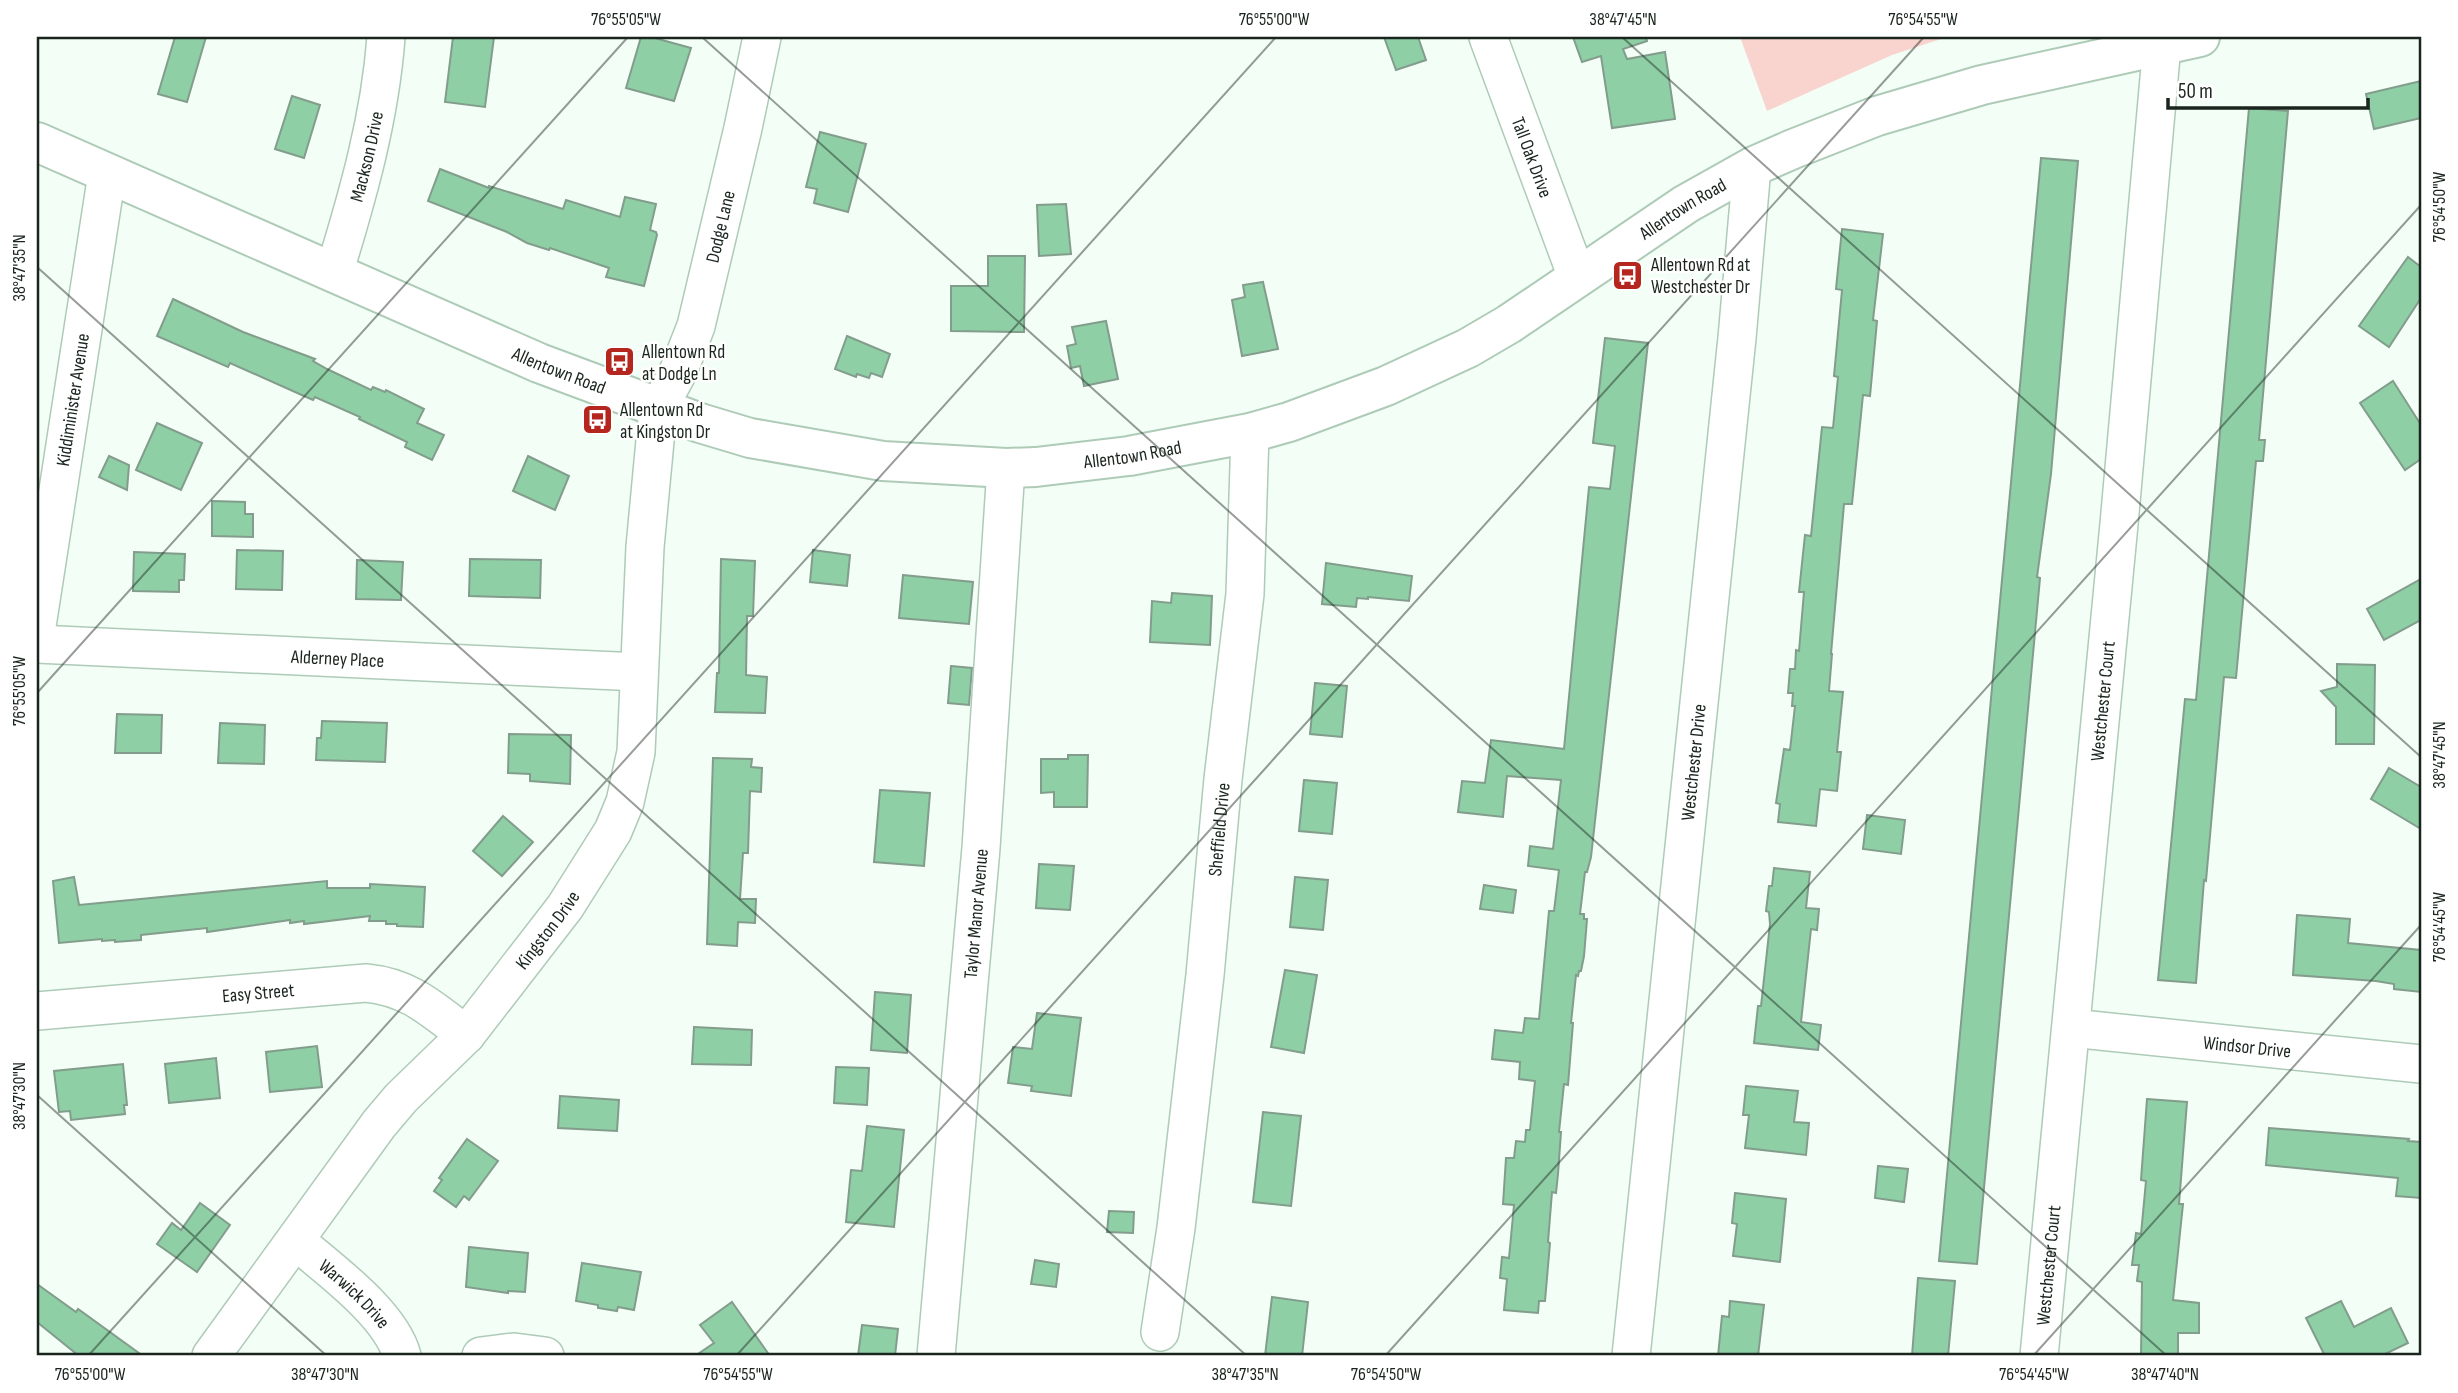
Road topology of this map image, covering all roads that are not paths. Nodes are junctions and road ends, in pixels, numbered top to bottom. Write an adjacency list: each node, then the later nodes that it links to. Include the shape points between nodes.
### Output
1 (386, 37): 9 (street, Mackson Drive, via 370,150)
2 (762, 37): 11 (street, Dodge Lane, via 696,326)
3 (1488, 37): 10 (street, Tall Oak Drive)
4 (2200, 37): 5 (main road, Allentown Road)
5 (2162, 45): 7 (main road, Allentown Road, via 1914,104); 18 (street, Westchester Court)
6 (37, 142): 8 (main road, Allentown Road)
7 (1752, 167): 10 (main road, Allentown Road, via 1686,204); 28 (street, Westchester Drive)
8 (107, 174): 9 (main road, Allentown Road); 14 (street, Kiddiminister Avenue)
9 (334, 273): 11 (main road, Allentown Road)
10 (1577, 277): 12 (main road, Allentown Road, via 1468,348 1386,386)
11 (657, 409): 13 (main road, Allentown Road, via 798,448 883,461); 16 (street, Kingston Drive)
12 (1250, 433): 13 (main road, Allentown Road, via 1076,464); 22 (street, Sheffield Drive, via 1245,594 1176,1228)
13 (1006, 468): 27 (street, Taylor Manor Avenue, via 981,848)
14 (37, 626)
15 (37, 644): 16 (street, Alderney Place)
16 (639, 672): 19 (street, Kingston Drive, via 636,752 613,831 565,907)
17 (37, 1011): 19 (street, Easy Street, via 366,983 403,991)
18 (2071, 1028): 20 (street, Windsor Drive); 29 (street, Westchester Court)
19 (466, 1035): 21 (street, Kingston Drive, via 379,1124)
20 (2421, 1064)
21 (296, 1241): 23 (street, Kingston Drive); 24 (street, Warwick Drive, via 366,1302 400,1346)
22 (1160, 1332)
23 (211, 1356)
24 (402, 1356)
25 (481, 1356): 26 (street, via 514,1352)
26 (545, 1356)
27 (936, 1356)
28 (1632, 1356)
29 (2039, 1356)

